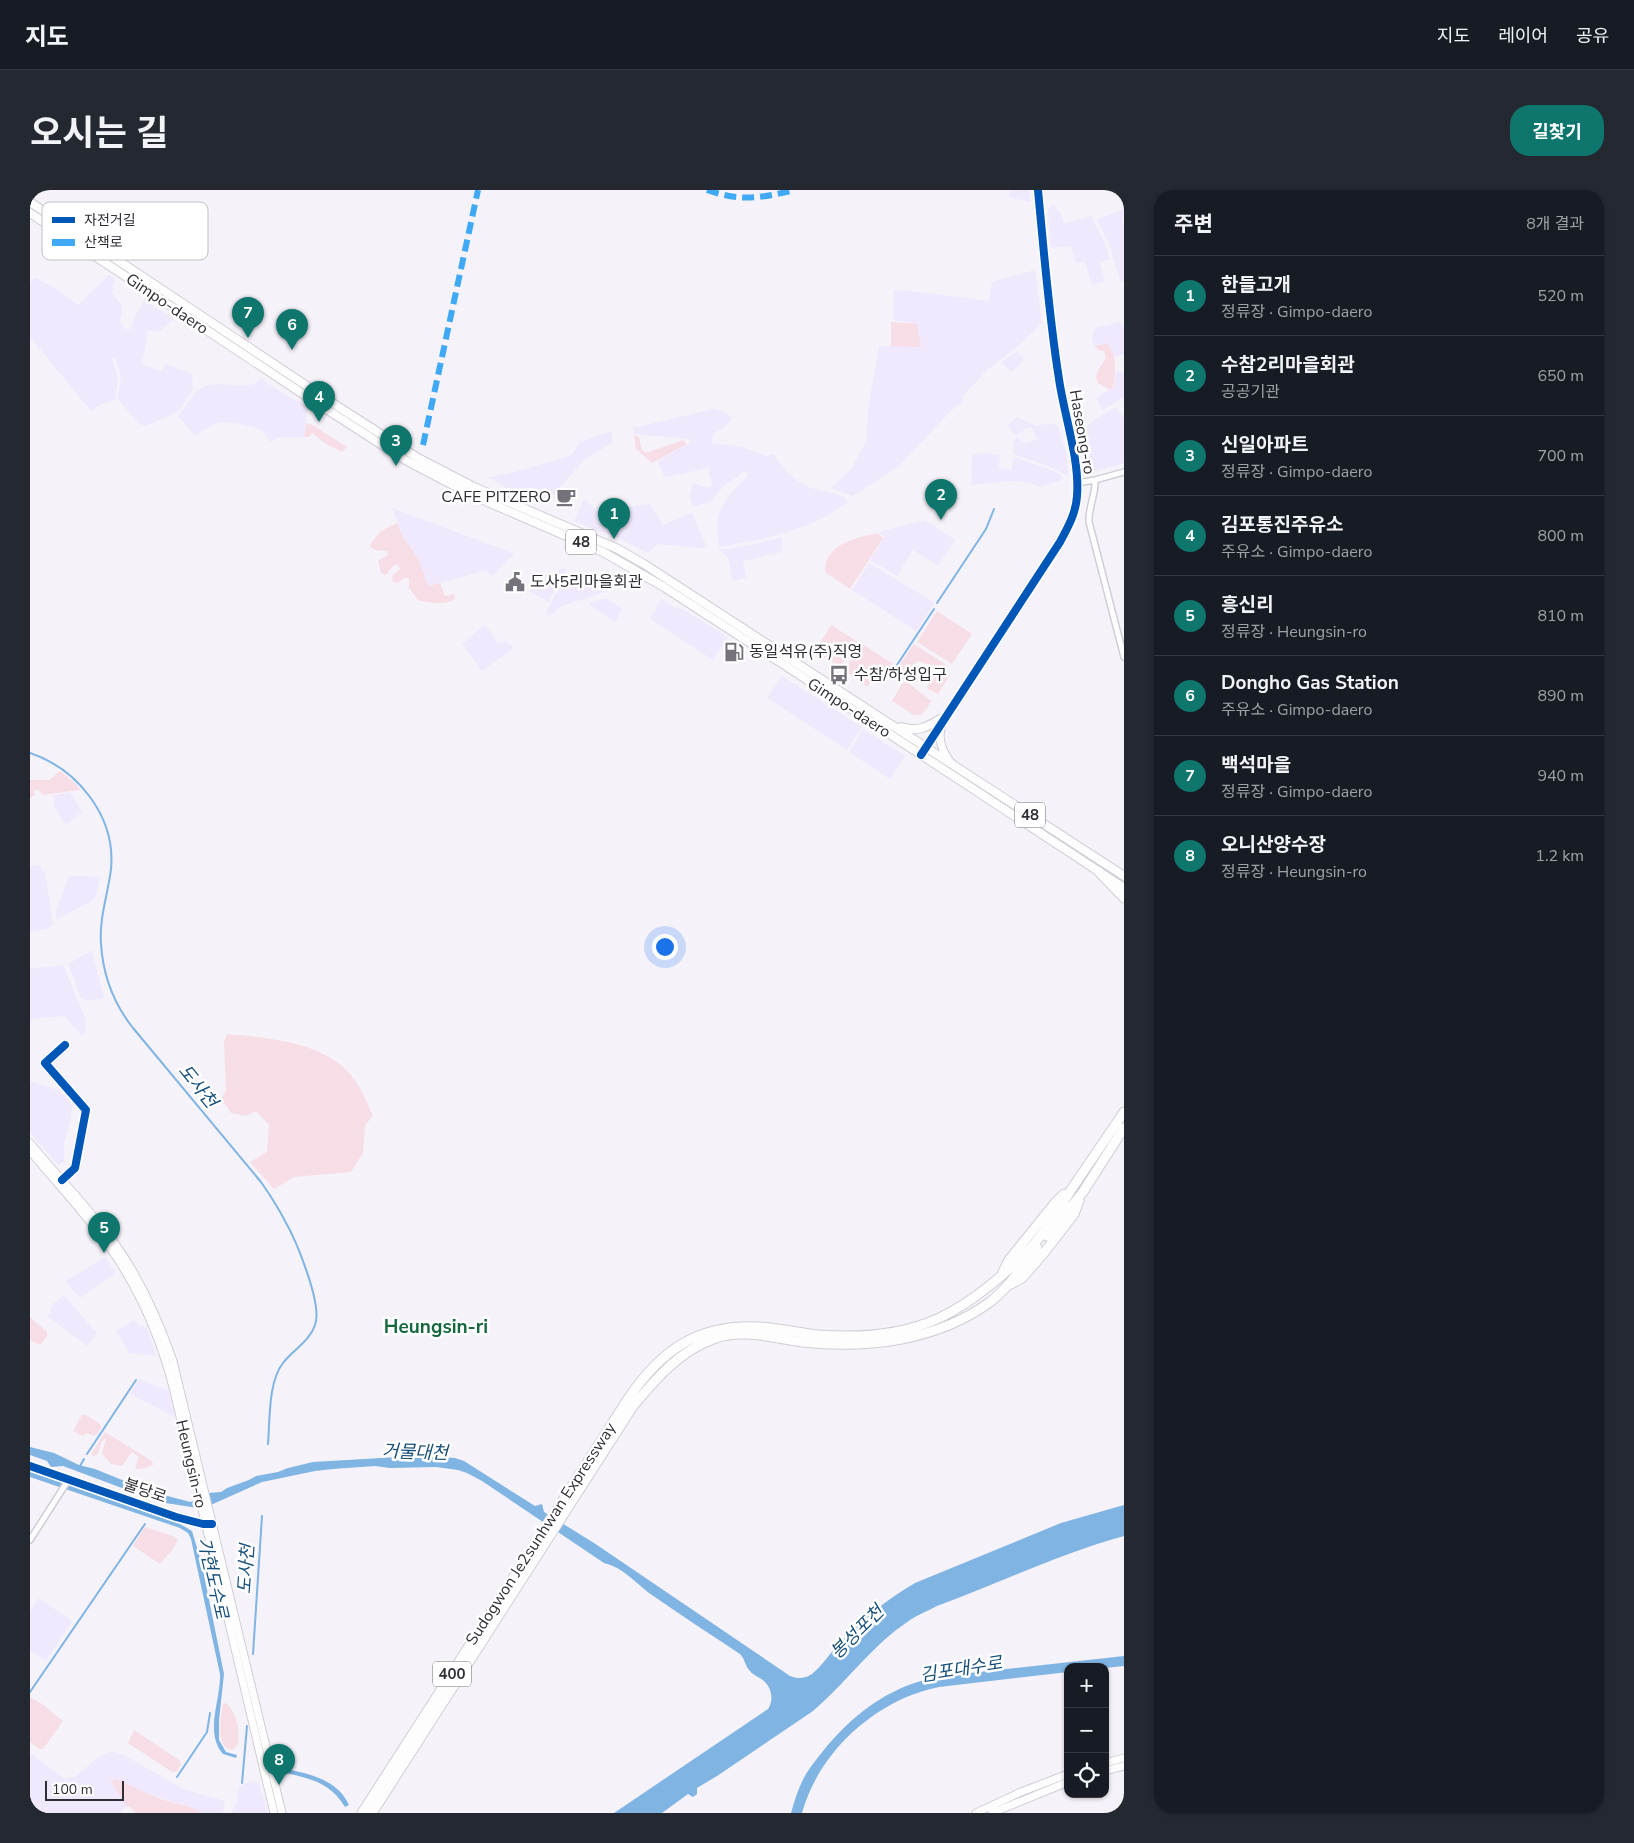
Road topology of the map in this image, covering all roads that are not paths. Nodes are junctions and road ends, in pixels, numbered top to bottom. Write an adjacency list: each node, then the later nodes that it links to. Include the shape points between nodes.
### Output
1 (1036, 190): 10 (main road, Haseong-ro, via 1051,323); 12 (main road, Haseong-ro, via 1052,353 1075,483 1073,503 1056,541)
2 (30, 202): 3 (main road, Gimpo-daero / 48)
3 (42, 210)
4 (30, 213): 5 (main road, Gimpo-daero / 48)
5 (42, 221)
6 (101, 260): 15 (main road, Gimpo-daero / 48, via 386,449 474,496 622,562)
7 (117, 260): 13 (main road, Gimpo-daero / 48, via 418,458 474,487 618,549)
8 (1124, 472): 9 (street)
9 (1095, 480): 10 (street, Haseong-ro); 11 (street, Haseong-ro, via 1089,522)
10 (1077, 483): 12 (main road, Haseong-ro, via 1076,505 1066,530)
11 (1124, 657)
12 (941, 720): 13 (main road, via 916,730); 14 (main road, Haseong-ro); 16 (main road, via 940,743)
13 (887, 722): 14 (main road, Gimpo-daero / 48)
14 (925, 746): 15 (main road, Haseong-ro); 16 (main road, Gimpo-daero / 48)
15 (920, 754): 17 (main road, Gimpo-daero / 48)
16 (952, 764): 18 (main road, Gimpo-daero / 48)
17 (1098, 871): 19 (main road, Gimpo-daero / 48); 20 (highway)
18 (1124, 876)
19 (1124, 888)
20 (1124, 898)
21 (64, 1045): 26 (street, via 45,1063 86,1110 75,1168)
22 (1124, 1112): 30 (highway, Sudogwon Je2sunhwan Expressway / 400, via 1023,1257 980,1292 935,1320 908,1329 860,1336 724,1327 697,1335 677,1346 639,1383)
23 (1124, 1128): 30 (highway, Sudogwon Je2sunhwan Expressway / 400, via 1083,1192 1006,1287 990,1302 927,1334 904,1339 838,1344 748,1334 713,1338 677,1358 655,1380 633,1406)
24 (30, 1143): 26 (main road, Heungsin-ro)
25 (30, 1151): 29 (main road, Heungsin-ro, via 109,1247 141,1302 169,1373)
26 (62, 1180): 29 (main road, Heungsin-ro, via 116,1246 153,1310 173,1362)
27 (30, 1466): 28 (street, 불당로)
28 (70, 1480): 31 (street, 불당로, via 176,1517); 33 (street)
29 (200, 1491): 31 (main road, Heungsin-ro)
30 (564, 1506): 32 (highway, Sudogwon Je2sunhwan Expressway / 400)
31 (209, 1524): 40 (main road, Heungsin-ro); 41 (main road, Heungsin-ro)
32 (545, 1538): 42 (highway, Sudogwon Je2sunhwan Expressway / 400); 43 (highway, Sudogwon Je2sunhwan Expressway / 400)
33 (30, 1540)
34 (1124, 1758): 35 (main road)
35 (1109, 1762)
36 (1124, 1766): 37 (main road)
37 (1109, 1770)
38 (1064, 1776): 44 (main road)
39 (1064, 1784): 45 (main road)
40 (274, 1813)
41 (282, 1813)
42 (362, 1813)
43 (372, 1813)
44 (976, 1813)
45 (992, 1813)

